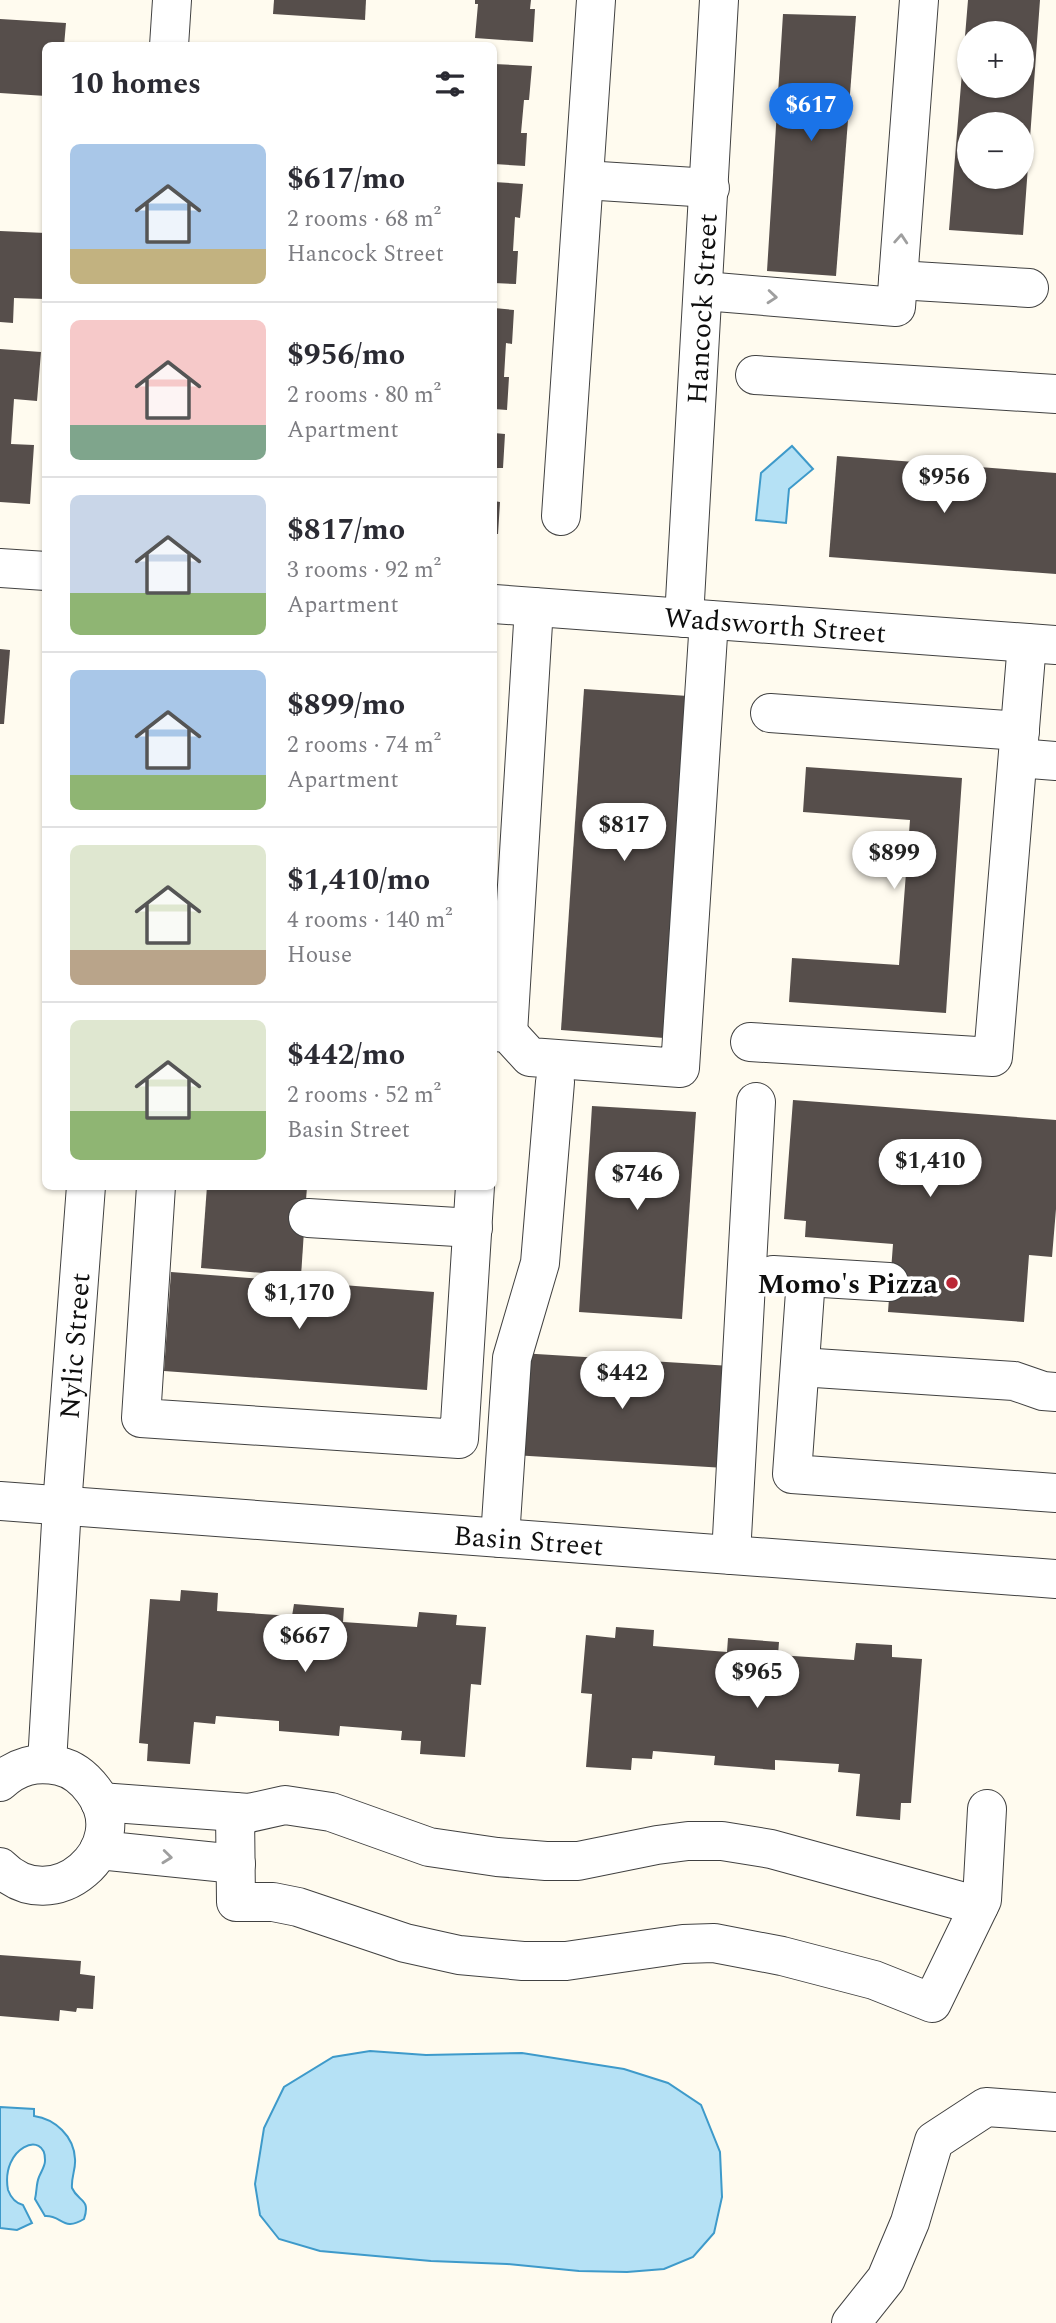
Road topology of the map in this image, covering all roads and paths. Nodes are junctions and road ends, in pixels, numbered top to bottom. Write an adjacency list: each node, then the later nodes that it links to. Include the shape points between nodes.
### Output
1 (172, 0): 5 (street)
2 (596, 0): 6 (street)
3 (719, 0): 7 (street, Hancock Street)
4 (919, 0): 8 (street, one-way to 4)
5 (169, 42)
6 (584, 180): 7 (street); 13 (street)
7 (710, 188): 10 (street, Hancock Street)
8 (898, 280): 9 (street); 10 (street, one-way to 8, via 896,307)
9 (1029, 288)
10 (704, 291): 18 (street, Hancock Street)
11 (755, 375): 12 (street)
12 (1056, 394)
13 (561, 516)
14 (0, 568): 15 (street)
15 (42, 571)
16 (497, 604): 17 (street, Wadsworth Street)
17 (534, 607): 18 (street, Wadsworth Street); 20 (street)
18 (697, 619): 19 (street, Wadsworth Street); 25 (street, Hancock Street, via 680,1068 530,1057)
19 (1042, 644): 22 (street)
20 (510, 713): 24 (street)
21 (770, 713): 22 (street)
22 (1019, 744): 23 (street); 26 (street, via 993,1057)
23 (1056, 761)
24 (507, 820): 25 (street)
25 (500, 1032)
26 (750, 1042)
27 (555, 1082): 40 (street, via 540,1263 512,1359)
28 (756, 1102): 41 (street)
29 (86, 1190): 39 (street, Nylic Street)
30 (156, 1190): 33 (street, via 141,1418 459,1439)
31 (475, 1190): 33 (street)
32 (308, 1218): 33 (street)
33 (473, 1227)
34 (889, 1282): 35 (street, via 790,1277)
35 (800, 1367): 36 (street, via 1014,1381); 37 (street, via 792,1474)
36 (1056, 1392)
37 (1056, 1493)
38 (0, 1501): 39 (street, Basin Street)
39 (62, 1506): 40 (street, Basin Street); 43 (street, Nylic Street)
40 (500, 1538): 41 (street, Basin Street)
41 (731, 1555): 42 (street, Basin Street)
42 (1056, 1579)
43 (47, 1763): 44 (street, via 27,1765); 45 (street, via 85,1779)
44 (0, 1782)
45 (100, 1802): 47 (street); 48 (street, via 104,1837)
46 (987, 1809): 51 (street)
47 (235, 1812): 49 (street); 51 (street, via 285,1805 331,1811 429,1847 545,1861 578,1861 688,1841 722,1842 771,1849)
48 (99, 1850): 49 (street, one-way to 49); 50 (street, via 83,1872 65,1883 44,1887 25,1884)
49 (236, 1864): 51 (street, via 236,1902 298,1907 405,1943 460,1955 566,1961 714,1943 874,1980 932,2003)
50 (0, 1867)
51 (979, 1906)
52 (1056, 2112): 53 (street, via 986,2108 934,2141 910,2222 886,2279)
53 (851, 2323)

